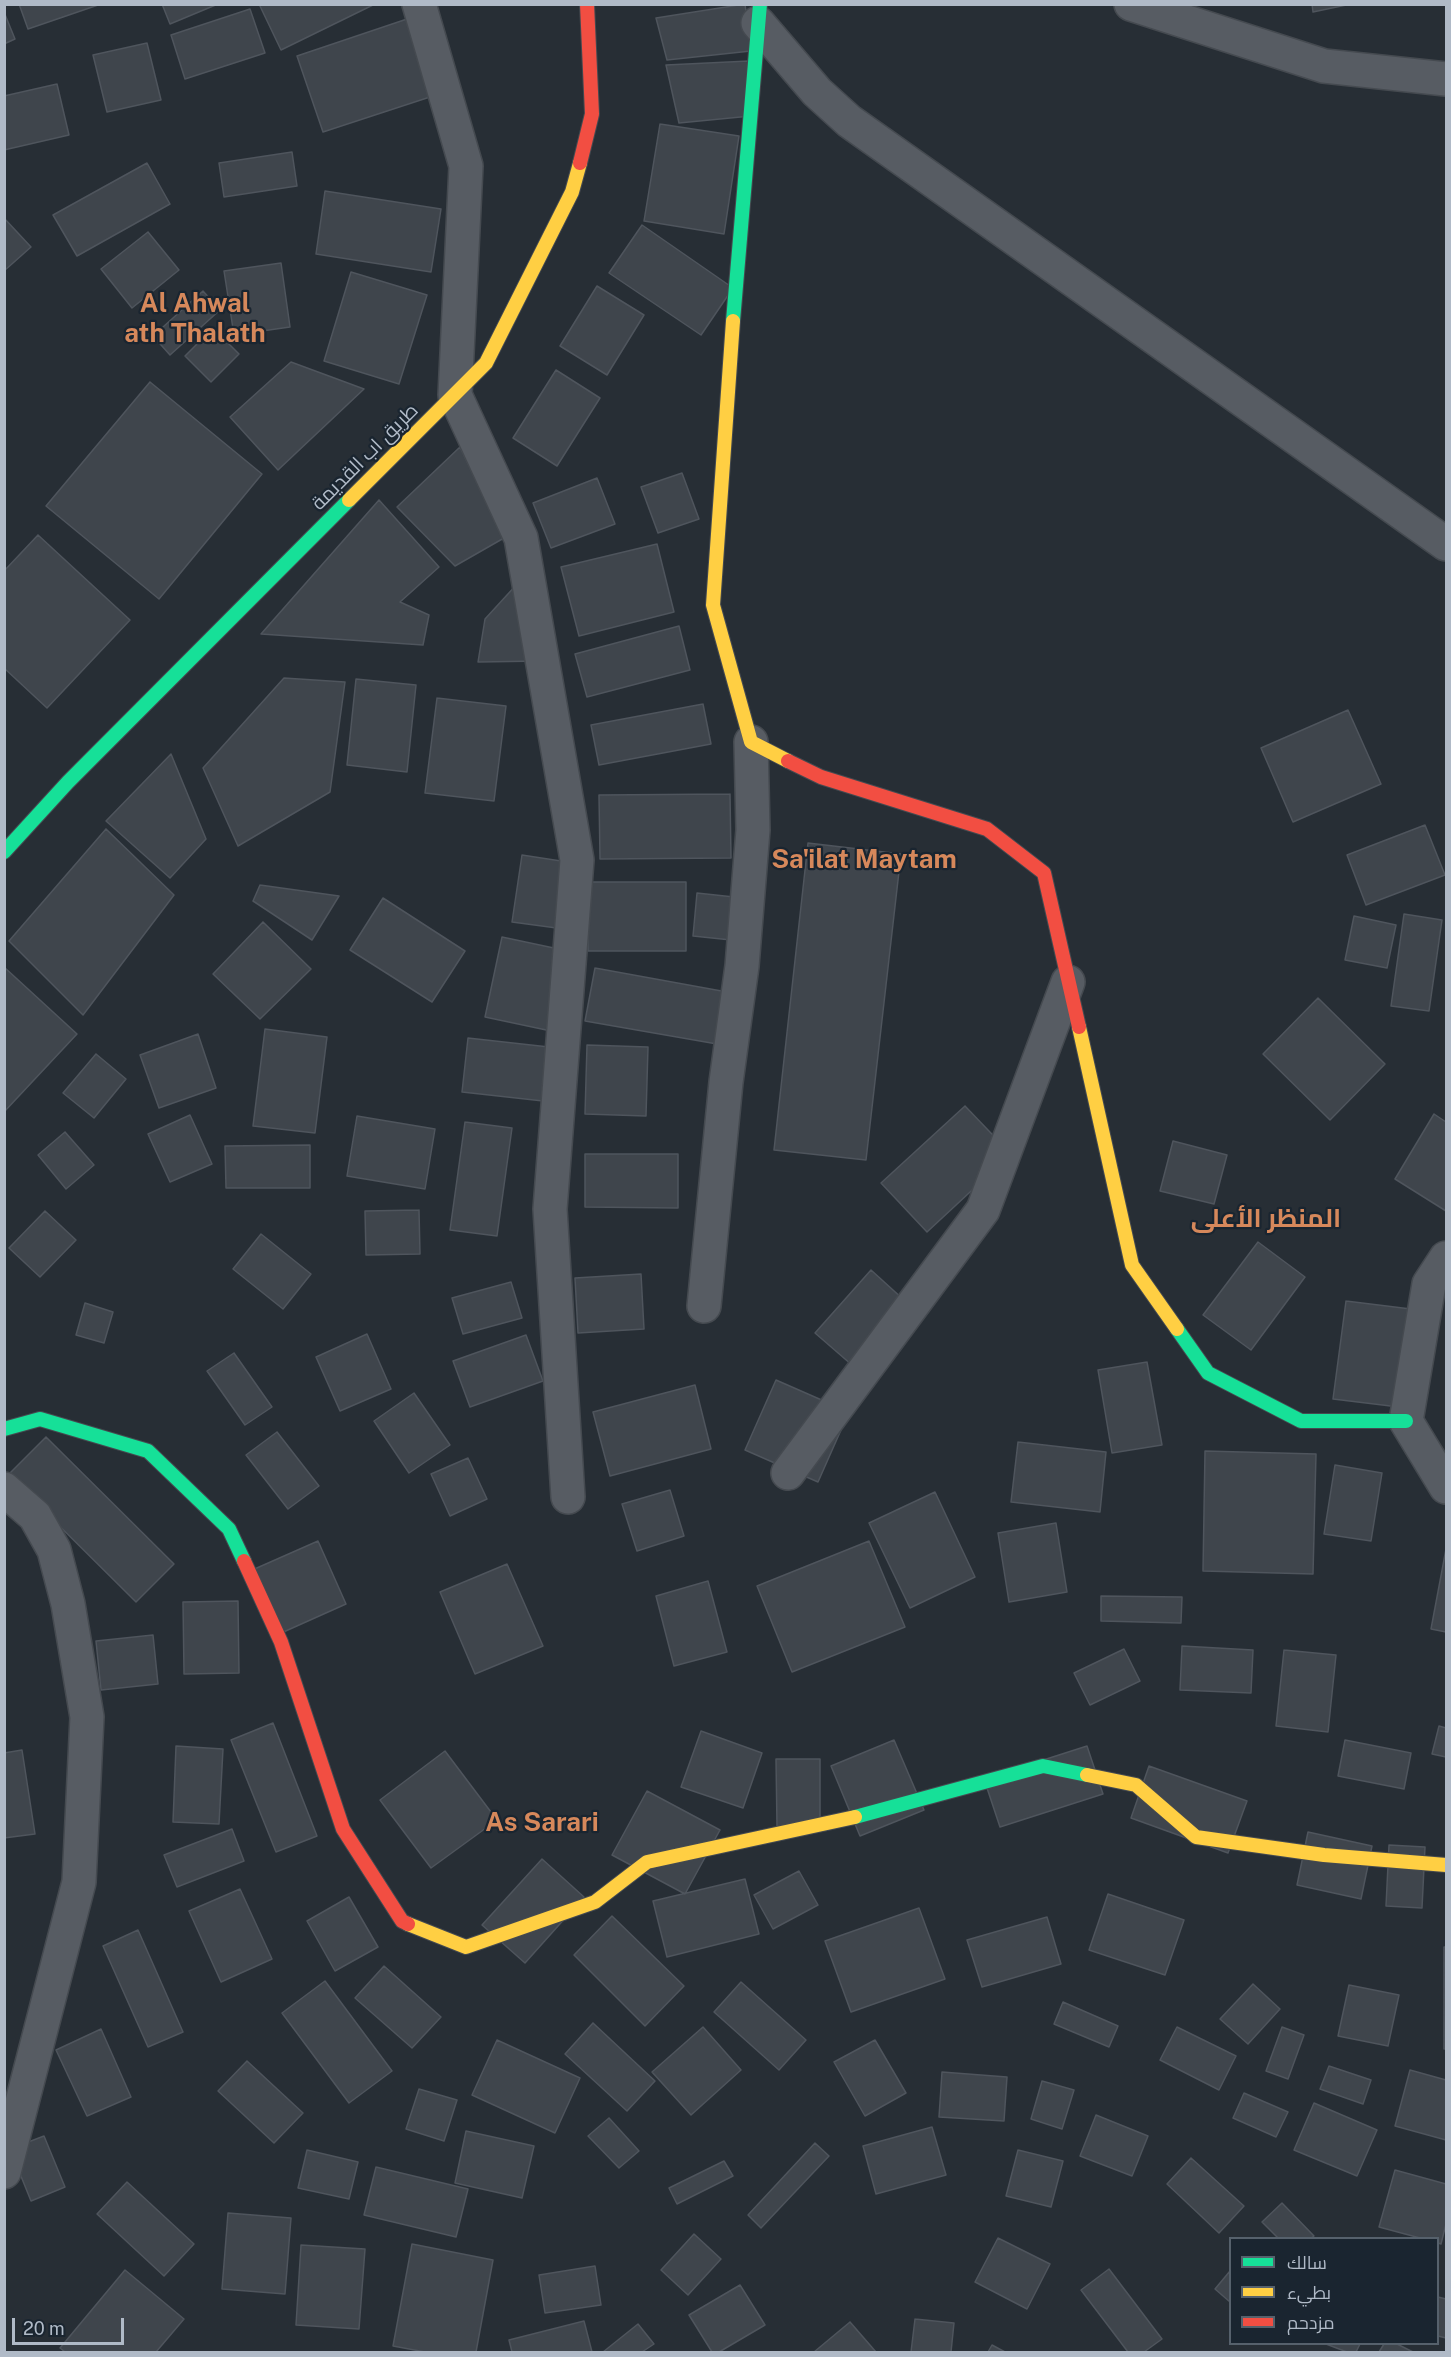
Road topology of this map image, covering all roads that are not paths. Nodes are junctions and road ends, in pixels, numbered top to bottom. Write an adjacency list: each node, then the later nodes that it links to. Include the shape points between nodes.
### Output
1 (419, 4): 6 (street, via 466,166)
2 (587, 4): 6 (street, طريق اب القديمة, via 592,114 572,192 486,363)
3 (1131, 4): 5 (street, via 1324,66)
4 (759, 14): 7 (street, via 817,92 849,121); 8 (street, via 713,605)
5 (1446, 79)
6 (455, 395): 9 (street, طريق اب القديمة, via 68,782); 18 (street, via 521,538 577,860 550,1209)
7 (1446, 544)
8 (751, 742): 10 (street, via 821,777 987,829 1044,873); 12 (street, via 753,830 742,966 726,1082)
9 (4, 852)
10 (1068, 982): 13 (street, via 1132,1265 1208,1373 1301,1421); 15 (street, via 983,1210)
11 (1446, 1258): 13 (street, via 1429,1284)
12 (704, 1306)
13 (1406, 1421): 16 (street)
14 (4, 1429): 19 (street, via 40,1419 148,1451 229,1529 281,1642 343,1829 402,1921 466,1947 595,1902 647,1862 848,1819 1043,1766 1136,1785 1196,1837 1324,1855)
15 (788, 1473)
16 (1446, 1488)
17 (4, 1489): 20 (street, via 35,1516 54,1550 68,1605 87,1717 79,1882)
18 (568, 1497)
19 (1446, 1865)
20 (4, 2172)

